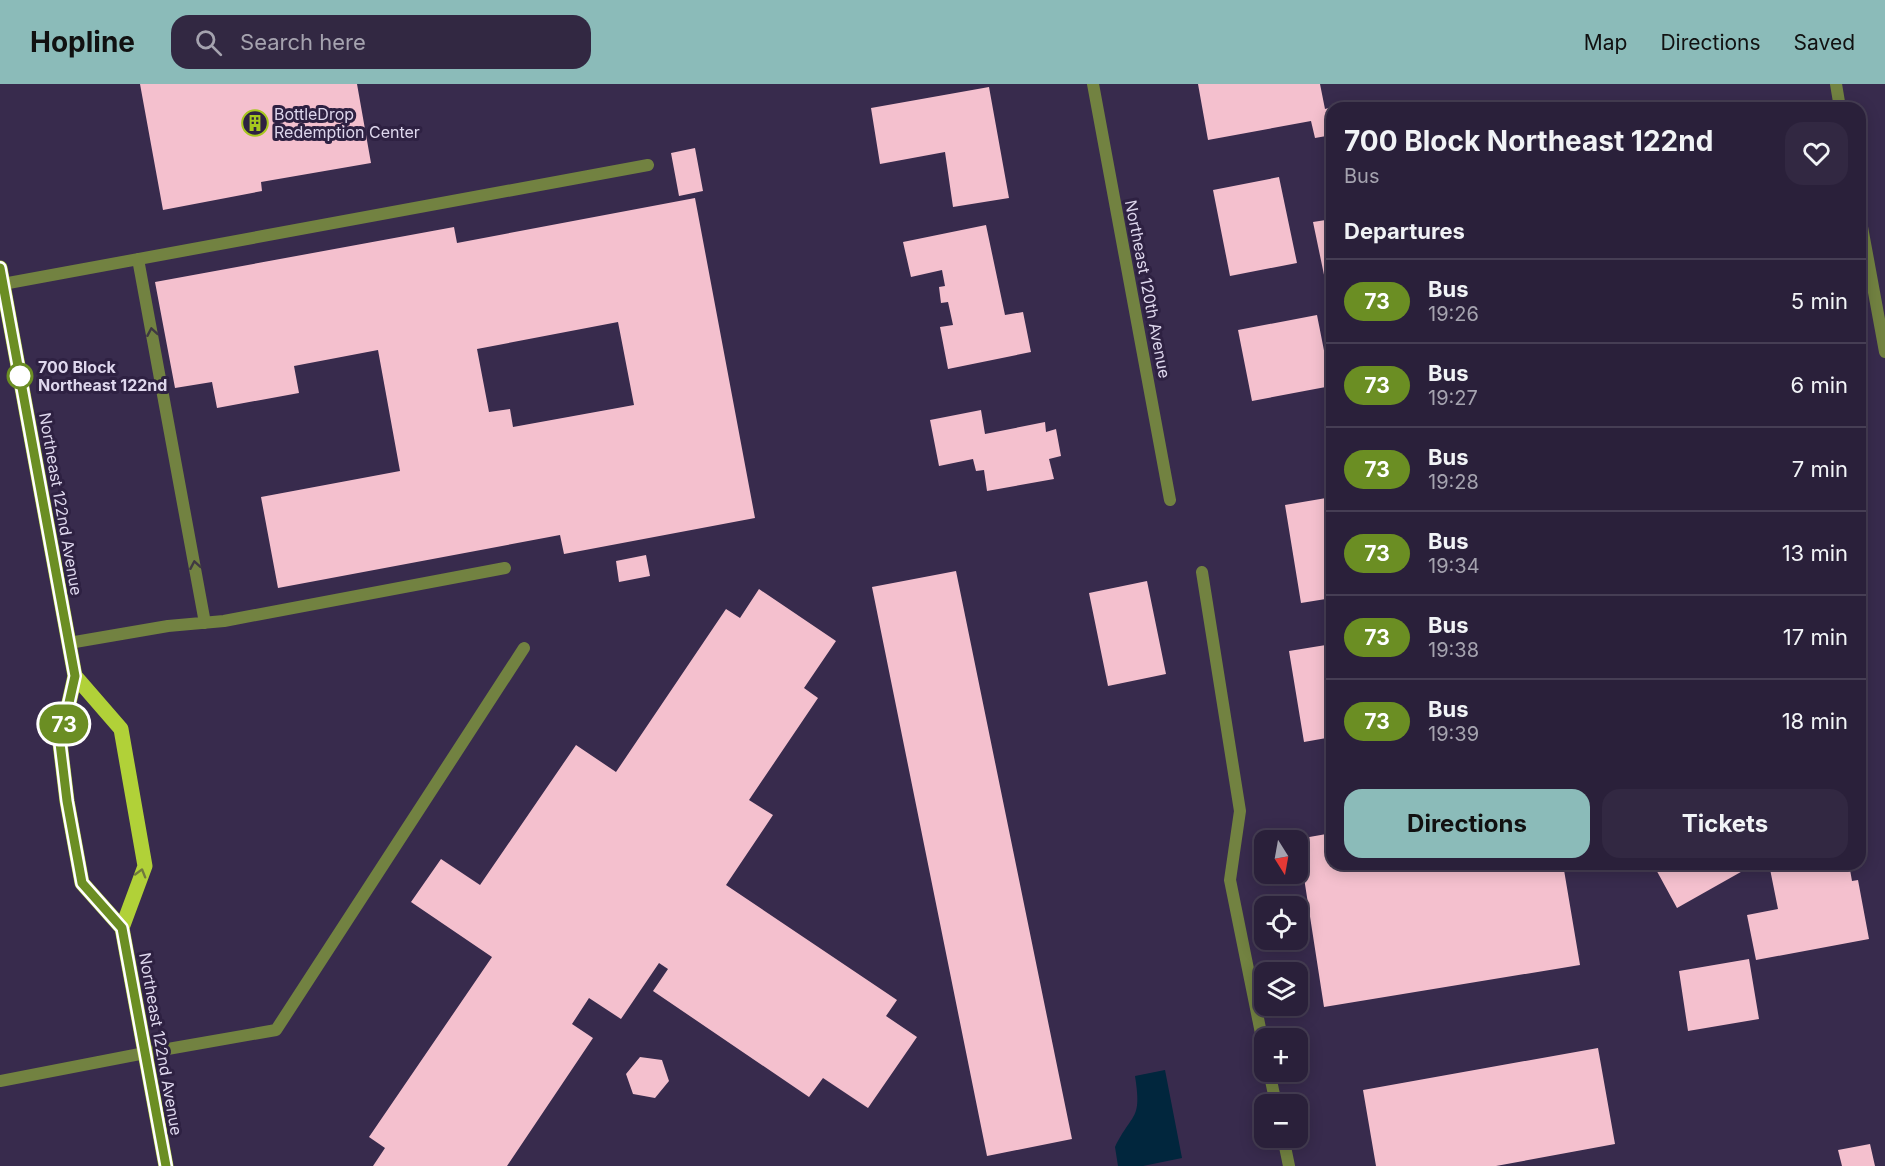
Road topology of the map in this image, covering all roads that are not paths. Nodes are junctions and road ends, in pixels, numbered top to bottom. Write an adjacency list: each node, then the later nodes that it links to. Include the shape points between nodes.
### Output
1 (1093, 84): 9 (street, Northeast 120th Avenue)
2 (1836, 84): 3 (street)
3 (1839, 102)
4 (648, 165): 6 (street)
5 (1866, 249): 8 (street)
6 (138, 259): 7 (street); 12 (street, one-way to 6)
7 (1, 276): 13 (main road, Northeast 122nd Avenue)
8 (1885, 352)
9 (1170, 500)
10 (505, 568): 12 (street)
11 (1202, 572): 17 (street, via 1240,812 1230,880)
12 (205, 622): 13 (street)
13 (69, 643): 15 (main road, Northeast 122nd Avenue)
14 (524, 648): 18 (street, via 276,1030)
15 (75, 676): 16 (main road, Northeast 122nd Avenue, via 60,743 82,883); 16 (main road, one-way to 15, via 145,866 122,739 120,729)
16 (122, 928): 18 (main road, Northeast 122nd Avenue)
17 (1260, 1028)
18 (145, 1053): 19 (street); 21 (main road, Northeast 122nd Avenue)
19 (0, 1081)
20 (1285, 1148): 22 (street)
21 (165, 1166)
22 (1289, 1166)

